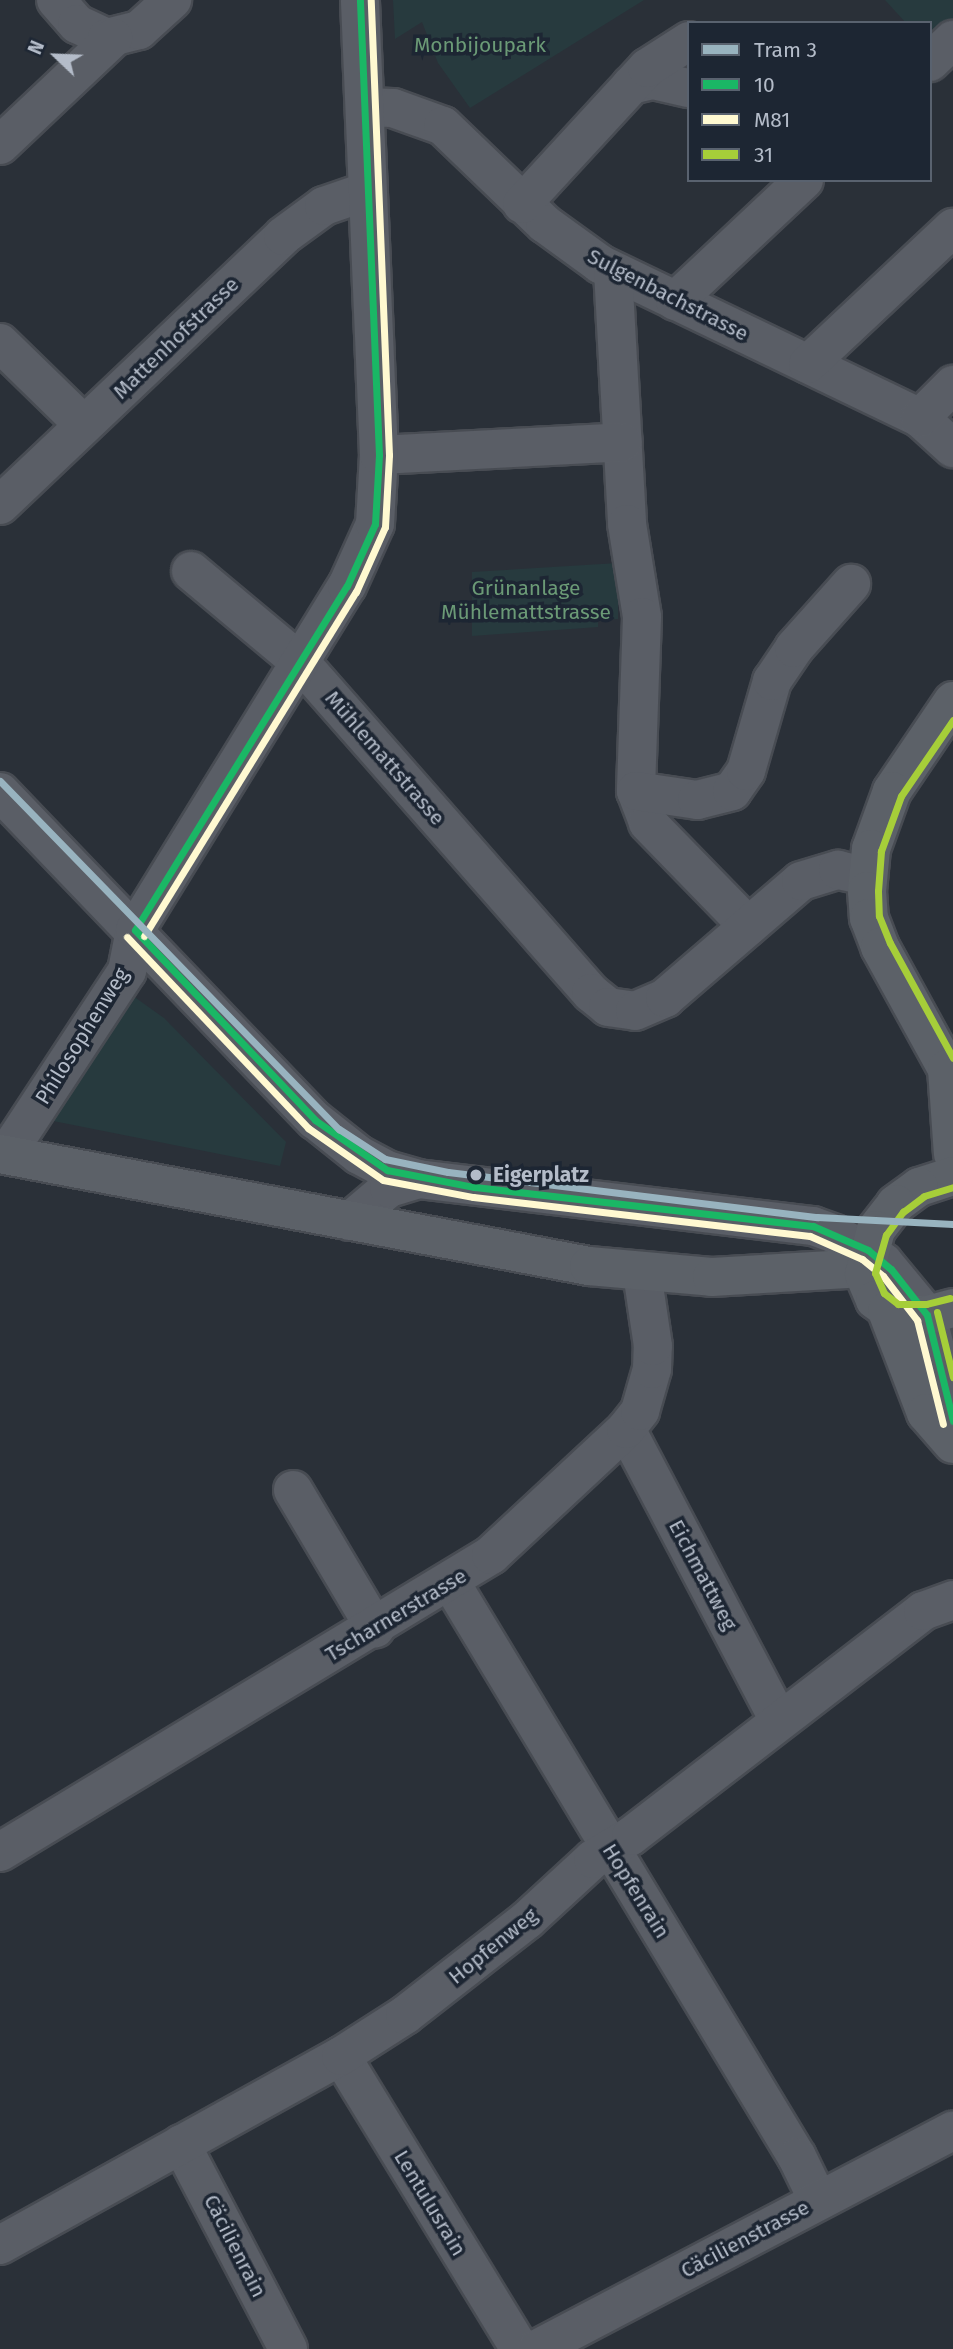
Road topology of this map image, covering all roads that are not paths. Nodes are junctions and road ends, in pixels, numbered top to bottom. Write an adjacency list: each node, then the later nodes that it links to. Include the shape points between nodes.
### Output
1 (56, 0): 4 (street, via 87,31)
2 (172, 0): 4 (street, via 139,30)
3 (360, 0): 10 (street)
4 (113, 38): 11 (street)
5 (953, 40): 7 (street)
6 (687, 42): 8 (street, via 646,68)
7 (932, 60)
8 (631, 85): 9 (street, via 653,80); 14 (street)
9 (687, 88)
10 (365, 107): 13 (street); 14 (street, Sulgenbachstrasse, via 393,108 443,126)
11 (0, 145)
12 (802, 182): 17 (street)
13 (365, 192): 22 (street, Mattenhofstrasse, via 324,206 297,225); 25 (street)
14 (522, 204): 16 (street, Sulgenbachstrasse)
15 (953, 228): 19 (street)
16 (613, 271): 17 (street, Sulgenbachstrasse); 23 (street)
17 (675, 301): 19 (street, Sulgenbachstrasse)
18 (0, 343): 22 (street)
19 (808, 364): 21 (street, Sulgenbachstrasse)
20 (953, 385): 21 (street)
21 (920, 418): 24 (street, Sulgenbachstrasse)
22 (84, 425): 26 (street, Mattenhofstrasse)
23 (623, 442): 25 (street); 31 (street, via 627,524 642,617)
24 (953, 448)
25 (379, 455): 29 (street, via 379,505 369,541)
26 (0, 505)
27 (191, 571): 29 (street, Mühlemattstrasse)
28 (851, 584): 31 (street, via 794,648 772,681 746,771 732,791 697,800)
29 (301, 663): 34 (street, Mühlemattstrasse, via 608,1007 635,1011 657,1002); 35 (street, Philosophenweg)
30 (948, 720): 33 (main road, via 892,791 871,849)
31 (636, 791): 34 (street, via 648,823)
32 (0, 792): 35 (street)
33 (867, 876): 34 (street, Mühlemattstrasse, via 838,870 812,876); 36 (main road, via 869,918 880,947 947,1069)
34 (748, 926)
35 (135, 930): 37 (street, Philosophenweg, via 127,971); 39 (street, via 315,1120 370,1162)
36 (953, 1154)
37 (3, 1155): 40 (main road)
38 (953, 1176): 41 (main road, via 904,1197 878,1226)
39 (418, 1179): 40 (street, via 389,1188); 41 (street, via 813,1226)
40 (350, 1221): 42 (main road, via 547,1259)
41 (866, 1259): 42 (main road, via 747,1276); 43 (main road, via 871,1295); 44 (street, via 891,1269)
42 (642, 1272): 46 (street, Tscharnerstrasse, via 652,1369 640,1411)
43 (887, 1311): 44 (main road, via 902,1316); 47 (main road, via 926,1413)
44 (940, 1312): 45 (street)
45 (953, 1421)
46 (626, 1429): 49 (street, Tscharnerstrasse, via 491,1555); 52 (street, Eichmattweg)
47 (953, 1444)
48 (293, 1490): 51 (street)
49 (451, 1583): 51 (street, Tscharnerstrasse); 53 (street, Hopfenrain)
50 (953, 1600): 52 (street, Hopfenweg, via 923,1611)
51 (375, 1628): 54 (street, Tscharnerstrasse)
52 (779, 1721): 53 (street, Hopfenweg)
53 (610, 1848): 55 (street, Hopfenweg, via 458,1977); 58 (street, Hopfenrain, via 797,2157)
54 (0, 1852)
55 (341, 2056): 57 (street, Hopfenweg); 61 (street, Lentulusrain)
56 (953, 2131): 58 (street, Cäcilienstrasse)
57 (181, 2144): 59 (street, Hopfenweg); 60 (street, Cäcilienrain)
58 (818, 2200): 62 (street, Cäcilienstrasse)
59 (0, 2245)
60 (288, 2349)
61 (520, 2349)
62 (537, 2349)

